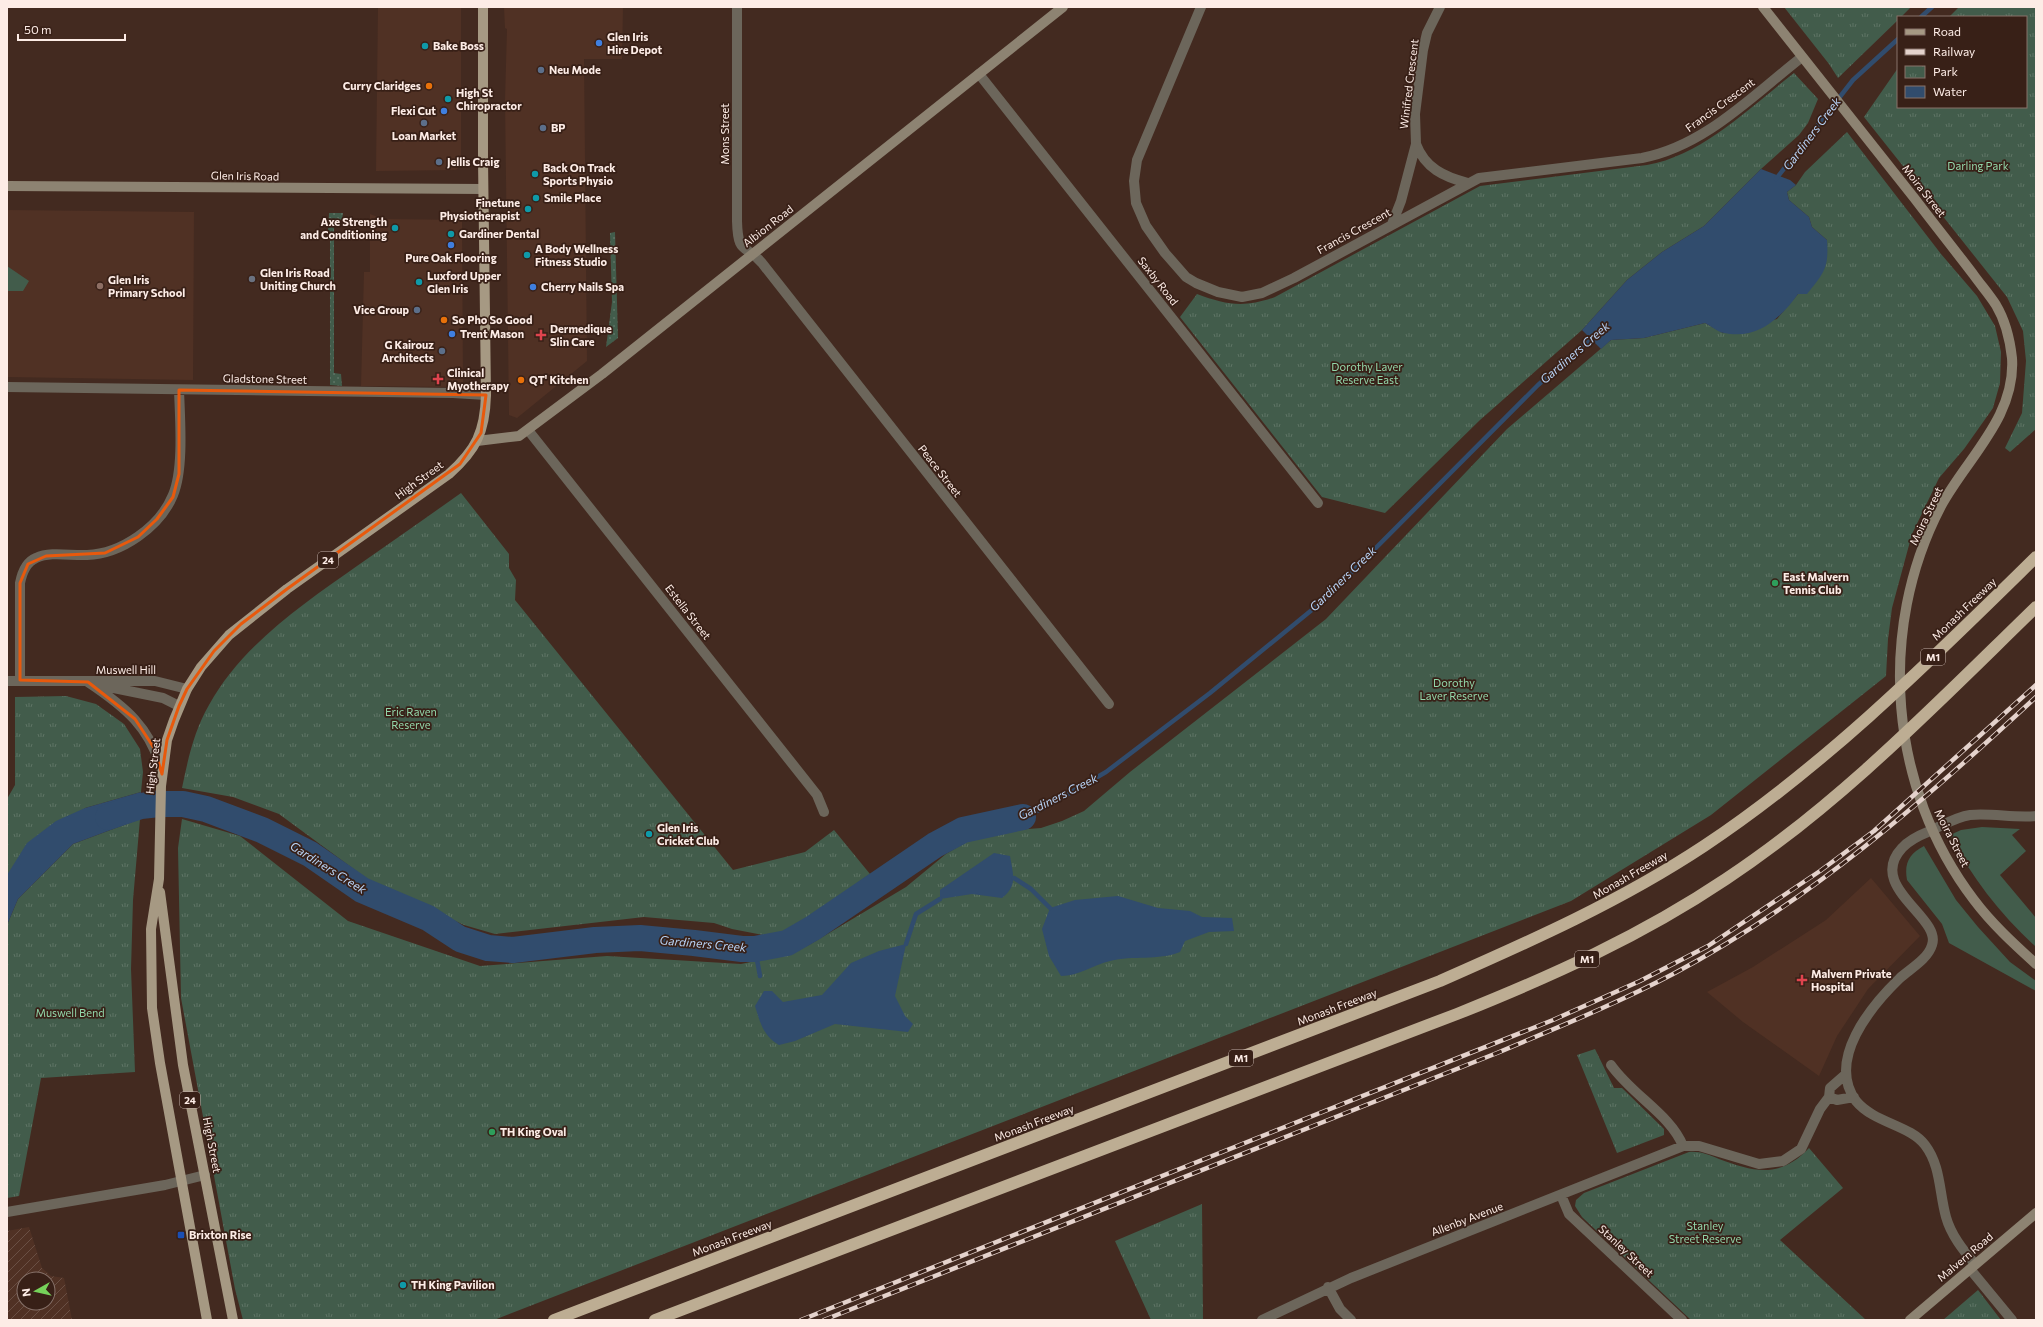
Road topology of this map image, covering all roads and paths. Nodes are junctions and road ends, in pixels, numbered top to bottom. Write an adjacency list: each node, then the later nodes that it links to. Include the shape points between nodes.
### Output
1 (483, 7): 12 (main road, High Street / 24)
2 (737, 7): 14 (street, Mons Street, via 737,232 740,244)
3 (1063, 7): 8 (main road, Albion Road)
4 (1201, 7): 13 (street, Francis Crescent, via 1134,170 1134,192 1139,214 1177,268 1186,277 1206,288 1231,296 1251,296 1294,278)
5 (1440, 7): 9 (street, Winifred Crescent, via 1430,26 1423,50 1415,114)
6 (1763, 7): 7 (main road, Moira Street)
7 (1802, 57): 10 (street, Francis Crescent, via 1706,131 1668,152 1642,158 1491,176); 33 (main road, Moira Street, via 1952,246 1997,306 2007,330 2012,360 2002,412 1951,489 1932,525 1914,578 1904,626 1900,678 1907,756 1922,805 1945,855 1964,887 1986,916)
8 (979, 74): 14 (main road, Albion Road); 20 (street, Saxby Road)
9 (1416, 144): 10 (street, Winifred Crescent, via 1420,155 1434,170); 13 (street, Winifred Crescent, via 1404,192)
10 (1468, 183): 13 (street, Francis Crescent)
11 (7, 186): 12 (main road, Glen Iris Road)
12 (483, 189): 17 (main road, High Street / 24)
13 (1392, 224)
14 (751, 255): 18 (main road, Albion Road); 27 (street, Peace Street, via 762,263)
15 (7, 388): 16 (street, Gladstone Street)
16 (179, 390): 17 (street, Gladstone Street); 23 (street, via 179,474 173,497 158,519 138,536 116,549 88,556 40,557 31,561 24,570 20,583)
17 (486, 395): 19 (main road, High Street / 24, via 484,424)
18 (528, 430): 19 (main road, Albion Road, via 509,438); 30 (street, Estella Street, via 817,795)
19 (478, 441): 26 (main road, High Street / 24, via 449,474 241,624 210,656)
20 (1318, 503)
21 (2036, 557): 48 (highway, Monash Freeway / M1, via 1920,669 1770,799 1678,863 1571,922 1440,981)
22 (2036, 607): 49 (highway, M1, via 1853,781 1792,832 1728,878 1632,937 1530,985 1457,1014)
23 (20, 680): 24 (street, Muswell Hill); 25 (street, Muswell Hill)
24 (7, 681)
25 (88, 682): 26 (street, Muswell Hill, via 155,681); 28 (street, Muswell Hill, via 163,698); 29 (street, Muswell Hill, via 123,706 135,719 154,748)
26 (187, 689): 28 (main road, High Street / 24)
27 (1109, 704)
28 (179, 706): 29 (main road, High Street / 24, via 167,740)
29 (162, 774): 32 (main road, High Street / 24)
30 (824, 812)
31 (2036, 816): 35 (street, via 1965,816 1918,837 1899,851 1893,866 1895,882 1930,929 1933,942 1924,957 1899,979 1870,1011 1848,1052)
32 (159, 878): 39 (main road, High Street / 24, via 179,1039); 40 (main road, High Street / 24, via 151,937 152,1008)
33 (2036, 964)
34 (1611, 1065): 38 (street, via 1626,1085 1673,1127)
35 (1846, 1074): 36 (street, Allenby Avenue, via 1830,1088); 37 (street)
36 (1829, 1097): 37 (street, via 1837,1100); 38 (street, Allenby Avenue, via 1820,1109 1801,1149 1783,1161 1759,1164 1699,1146)
37 (1854, 1098): 44 (street, via 1866,1111 1916,1136 1925,1144 1937,1169 1950,1228)
38 (1683, 1146): 41 (street, Allenby Avenue)
39 (206, 1175): 40 (street); 47 (main road, High Street / 24)
40 (181, 1182): 42 (street); 46 (main road, High Street / 24)
41 (1561, 1195): 45 (street, Allenby Avenue); 52 (street, Stanley Street, via 1569,1214)
42 (7, 1212)
43 (2036, 1213): 44 (main road, Malvern Road)
44 (1972, 1267): 53 (main road, Malvern Road); 54 (street)
45 (1328, 1287): 50 (street, Allenby Avenue); 51 (street, via 1340,1309)
46 (207, 1320)
47 (232, 1320)
48 (554, 1320)
49 (655, 1320)
50 (1262, 1320)
51 (1351, 1320)
52 (1682, 1320)
53 (1910, 1320)
54 (2012, 1320)

